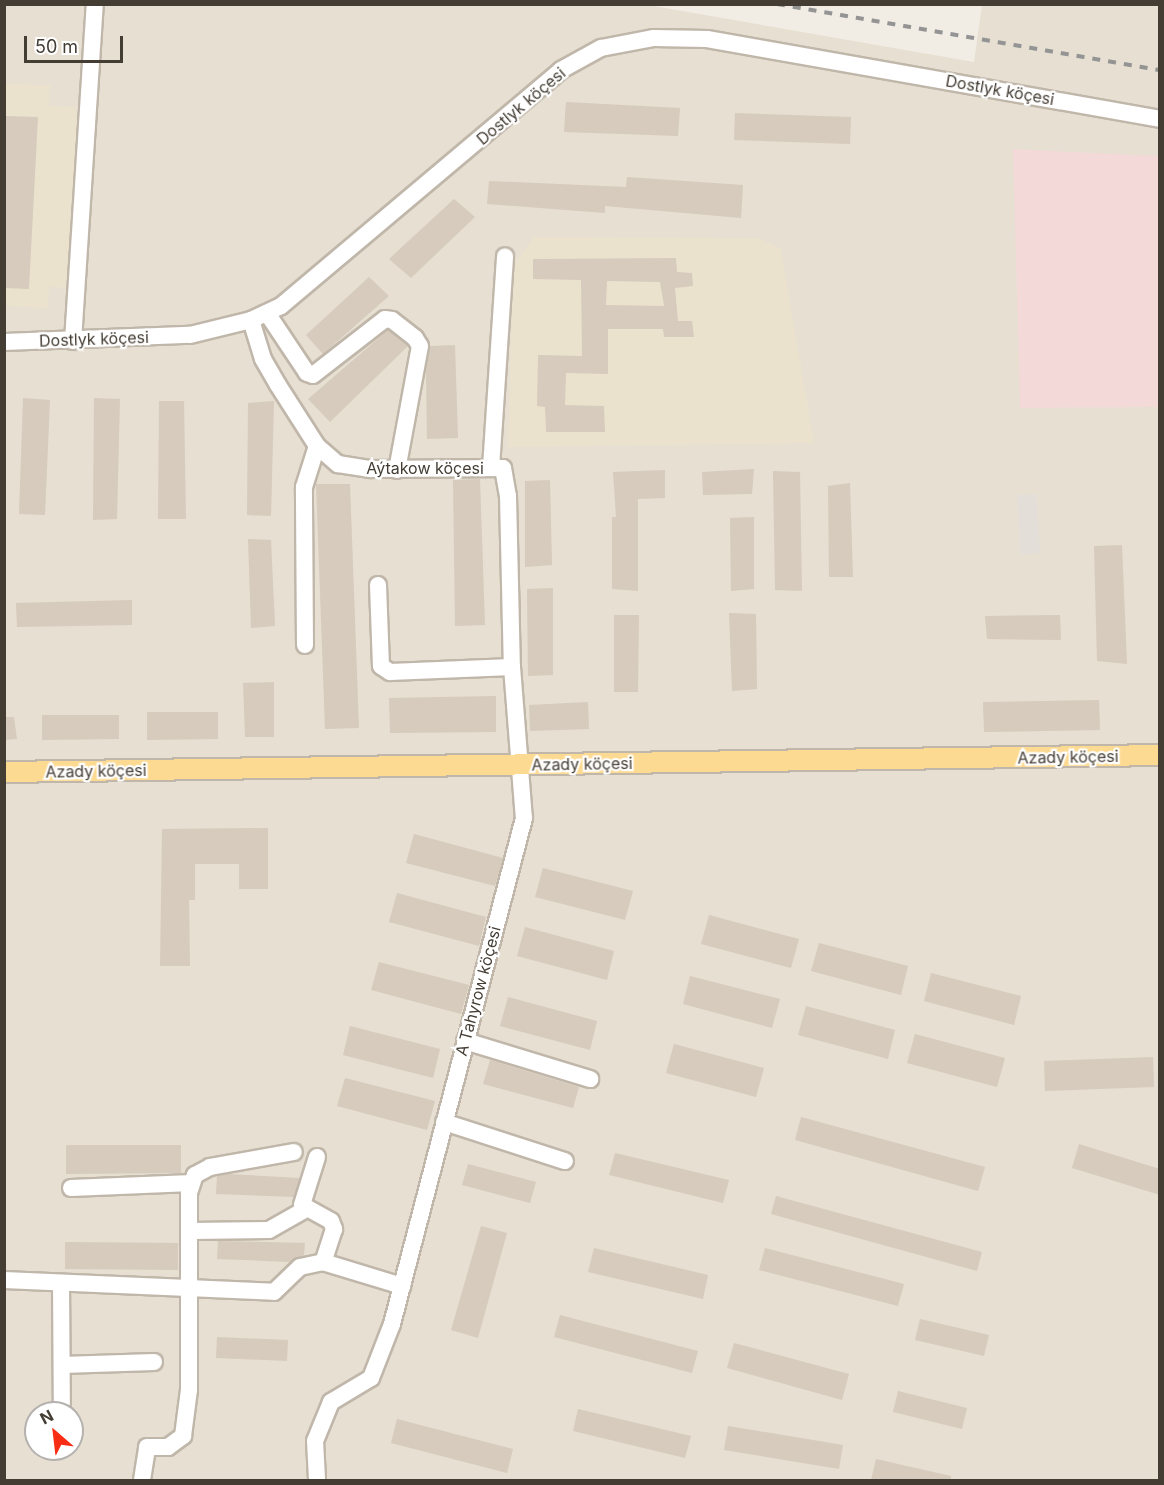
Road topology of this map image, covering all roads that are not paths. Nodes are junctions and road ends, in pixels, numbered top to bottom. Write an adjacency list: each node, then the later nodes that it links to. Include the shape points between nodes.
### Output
1 (95, 4): 5 (street)
2 (1160, 119): 4 (street, Dostlyk köçesi, via 707,39 654,38 602,48 561,70 281,306)
3 (505, 256): 8 (street, A Tahyrow köçesi)
4 (259, 316): 5 (street, Dostlyk köçesi, via 190,335); 7 (street, Aýtakow köçesi, via 263,359); 9 (street, via 307,373 313,375 385,320 392,320 415,338 420,346)
5 (73, 341): 6 (street, Dostlyk köçesi)
6 (4, 342)
7 (316, 446): 9 (street, Aýtakow köçesi, via 338,464); 11 (street, via 304,487)
8 (497, 468): 9 (street, Aýtakow köçesi); 12 (street, A Tahyrow köçesi, via 508,496)
9 (397, 470)
10 (378, 585): 12 (street, via 381,666 390,672)
11 (305, 645)
12 (512, 667): 14 (street, A Tahyrow köçesi)
13 (1160, 755): 14 (main road, Azady köçesi)
14 (521, 765): 15 (main road, Azady köçesi); 16 (street, A Tahyrow köçesi, via 524,818)
15 (4, 772)
16 (465, 1041): 17 (street); 18 (street, A Tahyrow köçesi)
17 (590, 1079)
18 (444, 1122): 21 (street); 29 (street, A Tahyrow köçesi)
19 (294, 1152): 22 (street, via 210,1167 195,1175)
20 (316, 1157): 24 (street)
21 (565, 1161)
22 (192, 1183): 23 (street); 25 (street)
23 (71, 1188)
24 (304, 1209): 25 (street, via 260,1232); 26 (street, via 331,1221 334,1229)
25 (190, 1231): 30 (street)
26 (323, 1262): 29 (street); 30 (street, via 300,1266 274,1292)
27 (4, 1280): 28 (street)
28 (61, 1282): 30 (street); 32 (street)
29 (402, 1286): 35 (street, A Tahyrow köçesi, via 371,1378 331,1402 315,1441)
30 (190, 1288): 34 (street, via 189,1390 183,1437 168,1447 147,1447)
31 (154, 1362): 32 (street)
32 (62, 1365): 33 (street)
33 (62, 1401)
34 (142, 1480)
35 (317, 1480)

